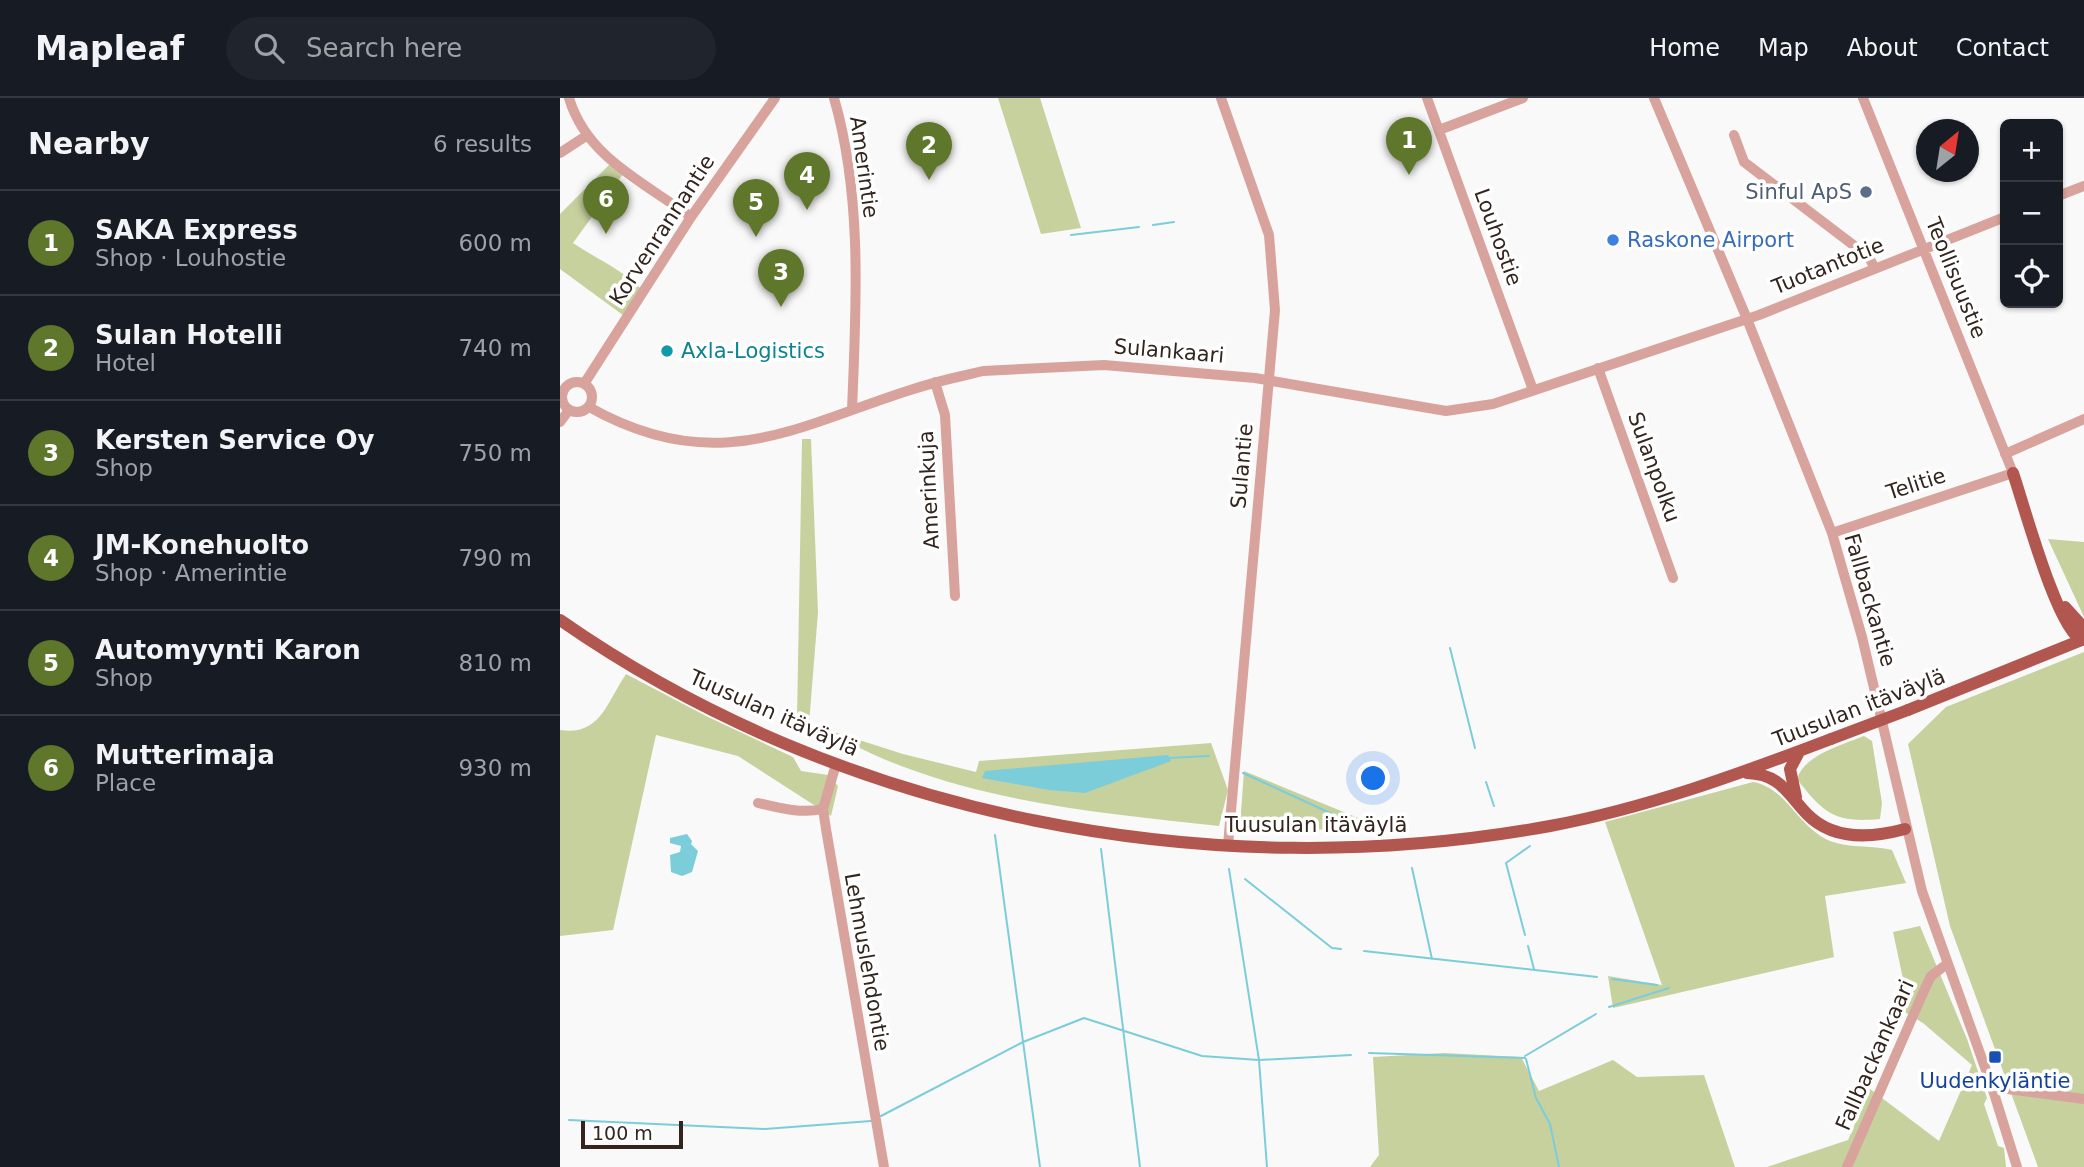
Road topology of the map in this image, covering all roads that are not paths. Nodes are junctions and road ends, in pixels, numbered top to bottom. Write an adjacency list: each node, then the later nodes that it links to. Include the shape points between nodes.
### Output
1 (569, 98): 11 (street)
2 (775, 98): 15 (street, Korvenrannantie)
3 (834, 98): 28 (street, Amerintie, via 845,136 853,217)
4 (1221, 98): 21 (street, Sulantie, via 1269,235 1275,310)
5 (1427, 98): 9 (street, Louhostie)
6 (1523, 98): 9 (street)
7 (1654, 98): 19 (street, Fallbackantie)
8 (1863, 98): 17 (street, Teollisuustie)
9 (1439, 130): 25 (street, Louhostie)
10 (1734, 135): 18 (street, via 1744,162 1869,257)
11 (586, 136): 12 (street); 15 (street, via 617,166)
12 (560, 153)
13 (2084, 186): 14 (street)
14 (2063, 194)
15 (691, 217): 23 (street, Korvenrannantie)
16 (2000, 219): 17 (street, Tuotantotie)
17 (1924, 250): 18 (street, Tuotantotie); 31 (street, Teollisuustie)
18 (1874, 267): 19 (street, Tuotantotie)
19 (1747, 319): 20 (street, Sulankaari); 33 (street, Fallbackantie)
20 (1598, 368): 25 (street, Sulankaari); 35 (street, Sulanpolku)
21 (1269, 381): 22 (street, Sulankaari, via 1104,365 983,371); 25 (street, Sulankaari, via 1446,411 1493,404); 47 (street, Sulantie)
22 (935, 382): 28 (street, Sulankaari); 36 (street, Amerinkuja, via 944,415)
23 (584, 384): 24 (street, via 575,382); 26 (street, via 592,397)
24 (562, 388): 27 (street, via 563,403)
25 (1533, 390)
26 (589, 407): 27 (street, via 577,413); 28 (street, Sulankaari, via 643,432 716,443 750,441)
27 (569, 410): 30 (street)
28 (852, 410)
29 (2084, 419): 31 (street)
30 (560, 422)
31 (2006, 454): 32 (street, Teollisuustie)
32 (2013, 473): 33 (street, Telitie); 34 (main road)
33 (1832, 533): 46 (street, Fallbackantie, via 1862,637)
34 (2040, 557): 38 (main road, via 2070,630); 39 (main road, via 2064,629 2063,640)
35 (1674, 578)
36 (955, 596)
37 (560, 620): 41 (main road, Tuusulan itäväylä, via 680,693)
38 (2083, 636): 39 (main road, Tuusulan itäväylä)
39 (2053, 652): 40 (main road, Tuusulan itäväylä, bridge)
40 (1800, 751): 42 (main road, Tuusulan itäväylä); 43 (main road, via 1790,769)
41 (836, 764): 45 (street, Lehmuslehdontie); 47 (main road, Tuusulan itäväylä, via 1004,815)
42 (1744, 773): 43 (main road, via 1775,779); 47 (main road, Tuusulan itäväylä, via 1566,822 1490,835 1329,848)
43 (1796, 797): 46 (main road, via 1814,820 1840,834)
44 (758, 803): 45 (street, via 780,809)
45 (823, 809): 51 (street, Lehmuslehdontie)
46 (1905, 829): 48 (street, Fallbackantie)
47 (1228, 845)
48 (1947, 964): 49 (street, Fallbackantie); 52 (street, Fallbackankaari, via 1931,976)
49 (1992, 1087): 50 (street); 53 (street, Fallbackantie)
50 (2084, 1099)
51 (884, 1167)
52 (1847, 1167)
53 (2017, 1167)

